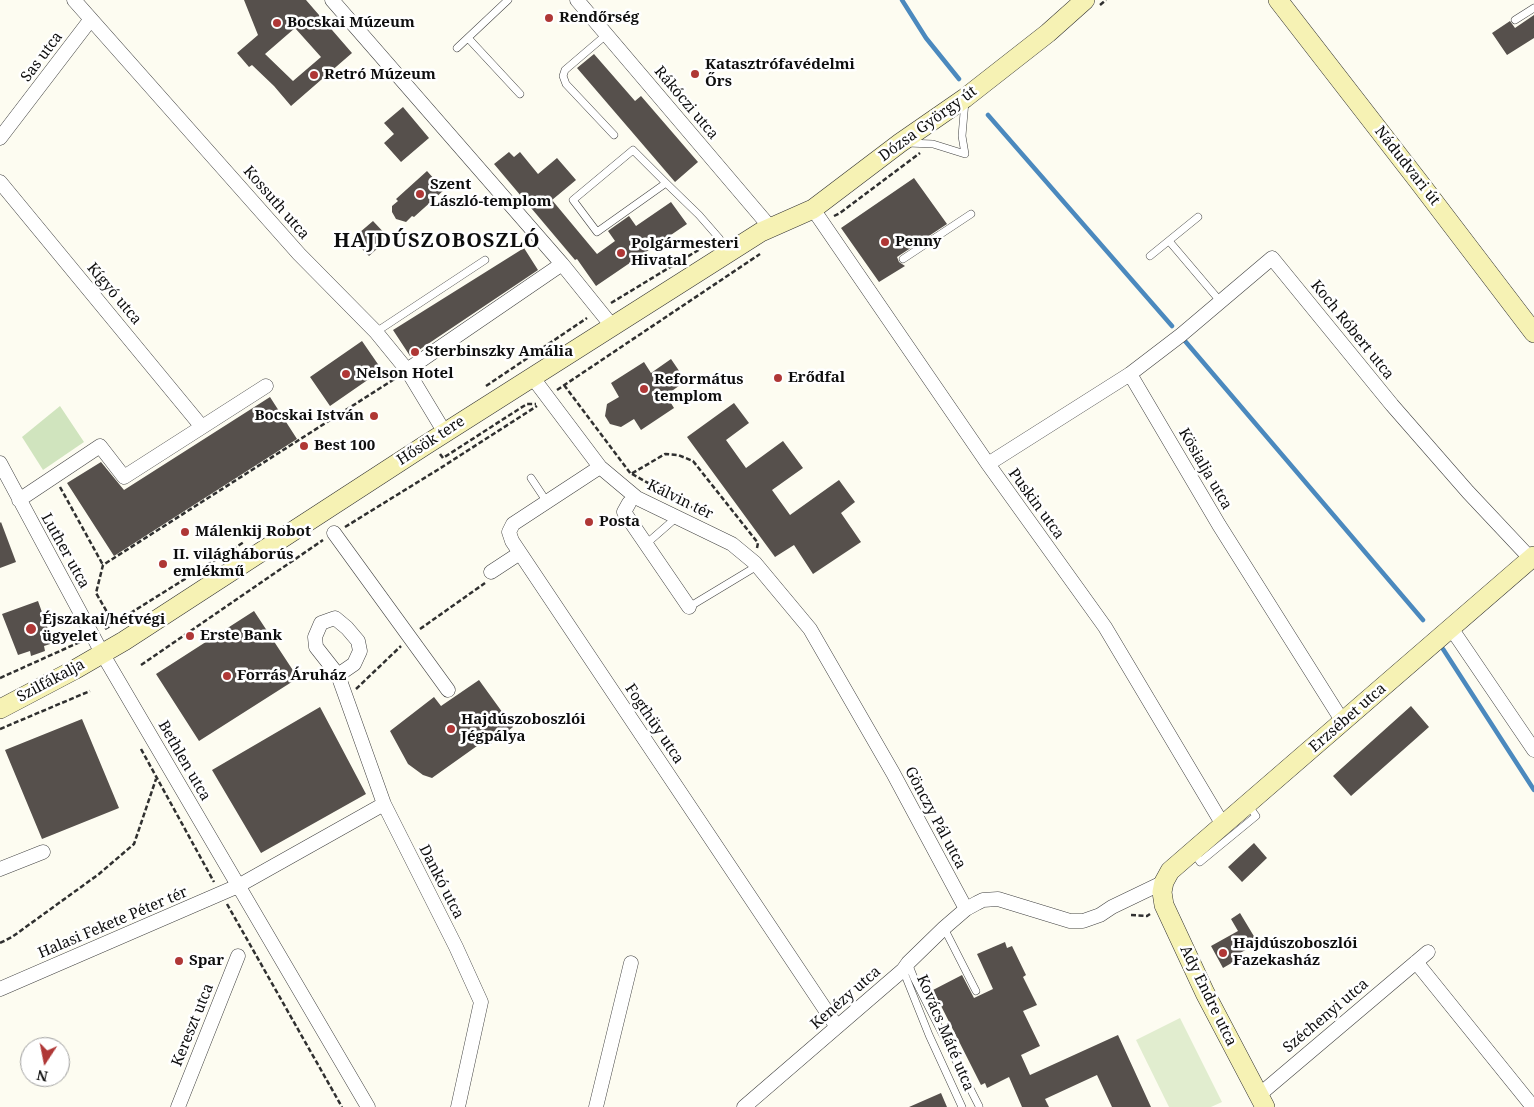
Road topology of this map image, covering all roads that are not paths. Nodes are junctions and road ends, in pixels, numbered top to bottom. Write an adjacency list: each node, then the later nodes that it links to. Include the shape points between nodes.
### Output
1 (74, 0): 8 (street, Kossuth utca)
2 (332, 0): 29 (street)
3 (508, 0): 11 (lane)
4 (577, 0): 10 (street, Rákóczi utca)
5 (1278, 0): 33 (street, Nádudvari út)
6 (1092, 3): 14 (street, Dózsa György út)
7 (1534, 8): 9 (lane)
8 (91, 19): 16 (street, Sas utca); 32 (street, Kossuth utca, via 299,254)
9 (1515, 20)
10 (606, 35): 15 (lane, via 565,70 563,76 566,84); 23 (street, Rákóczi utca)
11 (468, 38): 12 (lane); 13 (lane)
12 (457, 48)
13 (520, 94)
14 (965, 98): 17 (street, Dózsa György út); 17 (lane, via 962,136 965,154 933,144)
15 (614, 135)
16 (0, 138)
17 (900, 143): 21 (street, Dózsa György út)
18 (0, 182): 38 (street, Kígyó utca)
19 (666, 183): 19 (lane, via 633,150 573,200 597,232); 25 (lane, via 699,215)
20 (971, 214): 27 (lane)
21 (818, 215): 23 (street, Dózsa György út); 41 (street, Puskin utca)
22 (1198, 217): 24 (lane)
23 (766, 229): 25 (street, Hősök tere)
24 (1169, 241): 26 (lane); 30 (lane)
25 (723, 246): 31 (street, Hősök tere)
26 (1150, 256)
27 (903, 259)
28 (485, 260): 32 (lane)
29 (562, 264): 31 (street); 34 (street)
30 (1220, 301): 35 (street, Koch Róbert utca); 51 (street, Koch Róbert utca, via 1272,258 1392,405 1468,492)
31 (612, 326): 36 (street, Hősök tere)
32 (376, 332): 34 (street, Kossuth utca)
33 (1534, 334)
34 (407, 370): 39 (street, Kossuth utca)
35 (1130, 374): 41 (street); 60 (street, Kösialja utca, via 1219,525)
36 (533, 378): 39 (street, Hősök tere); 42 (street, Kálvin tér, via 548,404)
37 (266, 386): 38 (street)
38 (202, 427): 44 (street, via 124,477 100,446)
39 (445, 432): 56 (street, Hősök tere)
40 (0, 463): 44 (street, Luther utca)
41 (988, 464): 64 (street, Puskin utca, via 1105,627)
42 (600, 467): 45 (street, Fogthüy utca); 47 (street, Kálvin tér, via 637,498)
43 (531, 478): 45 (lane)
44 (19, 500): 56 (street, Luther utca)
45 (548, 502): 50 (street, Fogthüy utca, via 513,524 509,532)
46 (629, 503): 49 (street, via 624,512)
47 (677, 517): 49 (lane); 52 (street, Kálvin tér, via 732,544)
48 (334, 533): 58 (street)
49 (646, 544): 54 (street)
50 (522, 555): 53 (street); 79 (street, Fogthüy utca)
51 (1532, 557): 55 (street, Erzsébet utca)
52 (756, 565): 54 (lane); 70 (street, Gönczy Pál utca, via 810,629)
53 (489, 577)
54 (689, 607)
55 (1451, 628): 60 (street, Erzsébet utca); 61 (street)
56 (102, 653): 59 (street, Szilfákalja); 69 (street, Bethlen utca)
57 (338, 675): 62 (street, Dankó utca)
58 (448, 690)
59 (0, 709)
60 (1343, 722): 63 (street, Erzsébet utca)
61 (1534, 750)
62 (384, 804): 69 (street); 84 (street, Dankó utca, via 481,1002)
63 (1247, 804): 64 (street, Erzsébet utca); 65 (lane, via 1256,816 1200,862)
64 (1223, 825): 65 (street, Erzsébet utca)
65 (1192, 851): 68 (street, Erzsébet utca, via 1170,871)
66 (43, 852): 67 (street)
67 (0, 869)
68 (1164, 882): 70 (street, via 1083,921 1070,921 998,899 983,900); 80 (street, Ady Endre utca, via 1164,905 1205,993)
69 (238, 886): 77 (street, Halasi Fekete Péter tér); 83 (street, Bethlen utca)
70 (966, 909): 71 (street, Kenézy utca)
71 (944, 928): 76 (street, Kenézy utca); 78 (lane)
72 (1428, 952): 75 (street, Széchenyi utca)
73 (238, 956): 82 (street, Kereszt utca)
74 (631, 962): 85 (street)
75 (1416, 962): 80 (street, Széchenyi utca); 88 (street)
76 (906, 966): 79 (street, Kenézy utca); 81 (lane); 87 (lane, Kovács Máté utca, via 929,1035)
77 (0, 989)
78 (976, 992)
79 (837, 1027): 86 (street, Kenézy utca)
80 (1262, 1101)
81 (978, 1106)
82 (178, 1107)
83 (368, 1107)
84 (458, 1107)
85 (596, 1107)
86 (744, 1107)
87 (962, 1107)
88 (1534, 1107)

